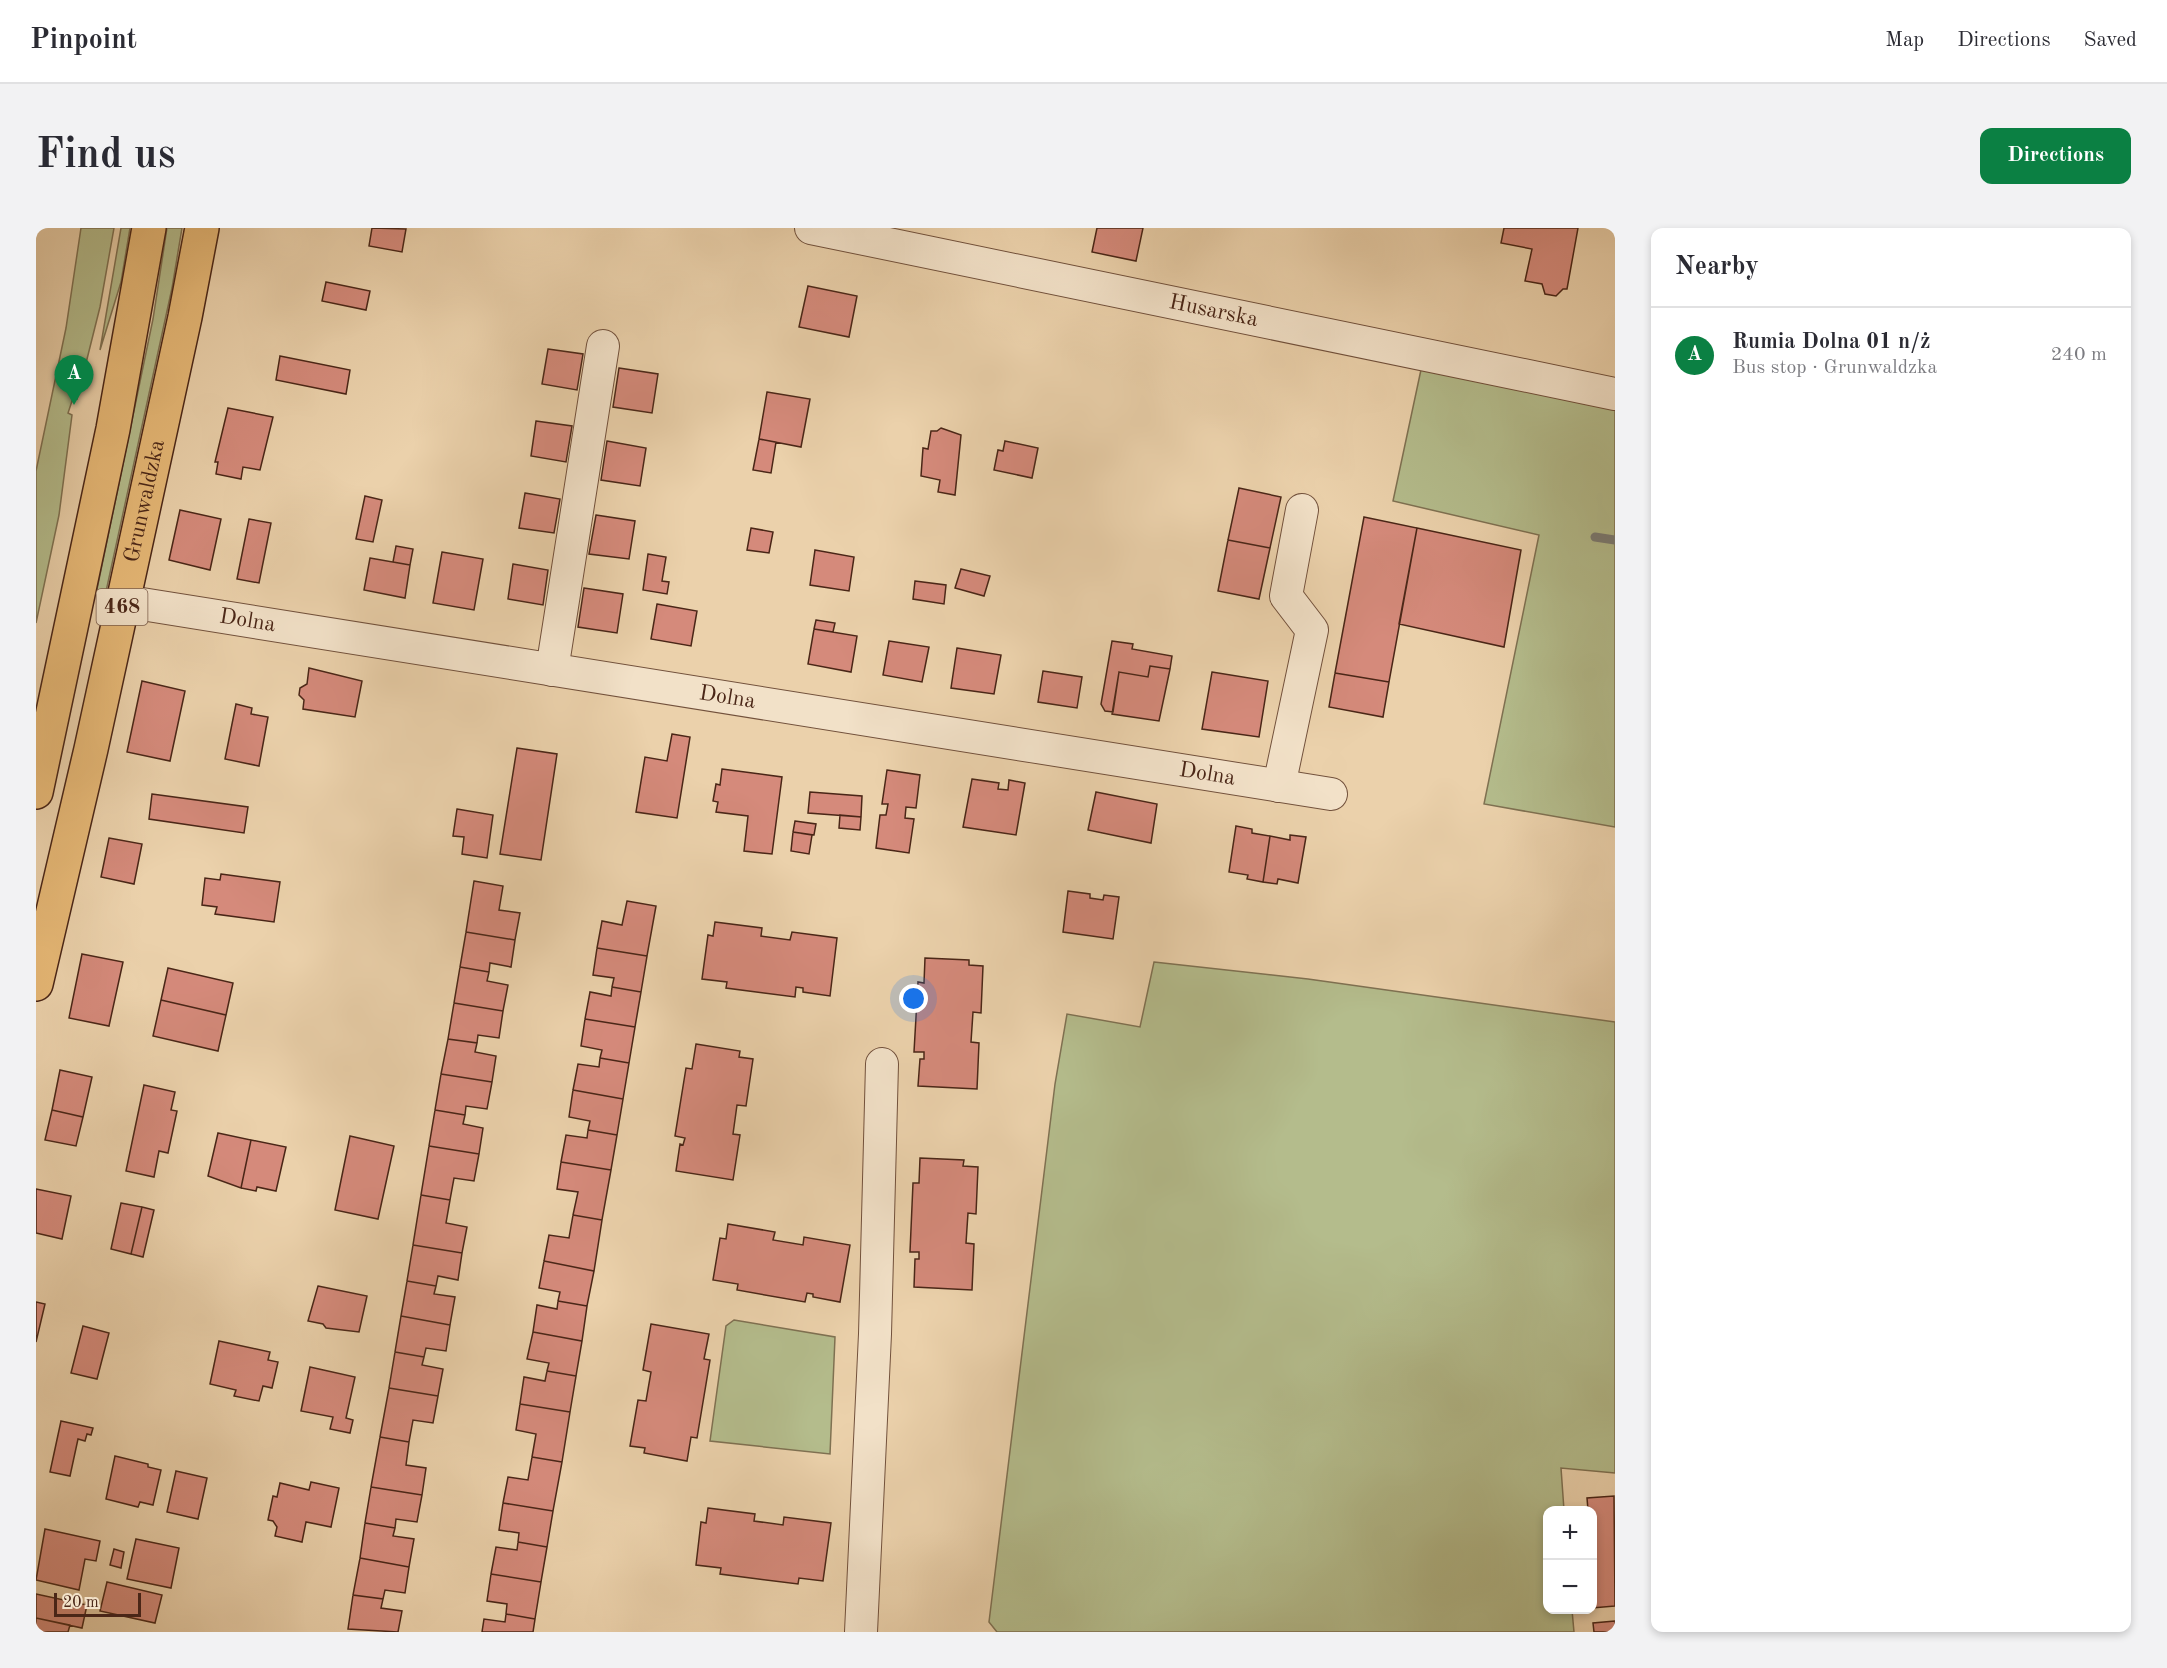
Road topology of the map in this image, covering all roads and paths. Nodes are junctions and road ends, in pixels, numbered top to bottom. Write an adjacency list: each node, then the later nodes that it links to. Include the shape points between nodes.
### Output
1 (149, 228): 10 (main road, Grunwaldzka / 468, via 113,429)
2 (202, 228): 7 (main road, Grunwaldzka / 468)
3 (811, 228): 5 (street, Husarska)
4 (603, 346): 8 (street)
5 (1615, 394)
6 (1302, 510): 9 (street, via 1286,596 1312,630)
7 (123, 601): 8 (street, Dolna); 12 (main road, Grunwaldzka / 468)
8 (552, 669): 9 (street, Dolna)
9 (1279, 786): 11 (street, Dolna)
10 (36, 792)
11 (1332, 794)
12 (36, 984)
13 (882, 1064): 14 (street)
14 (861, 1632)

